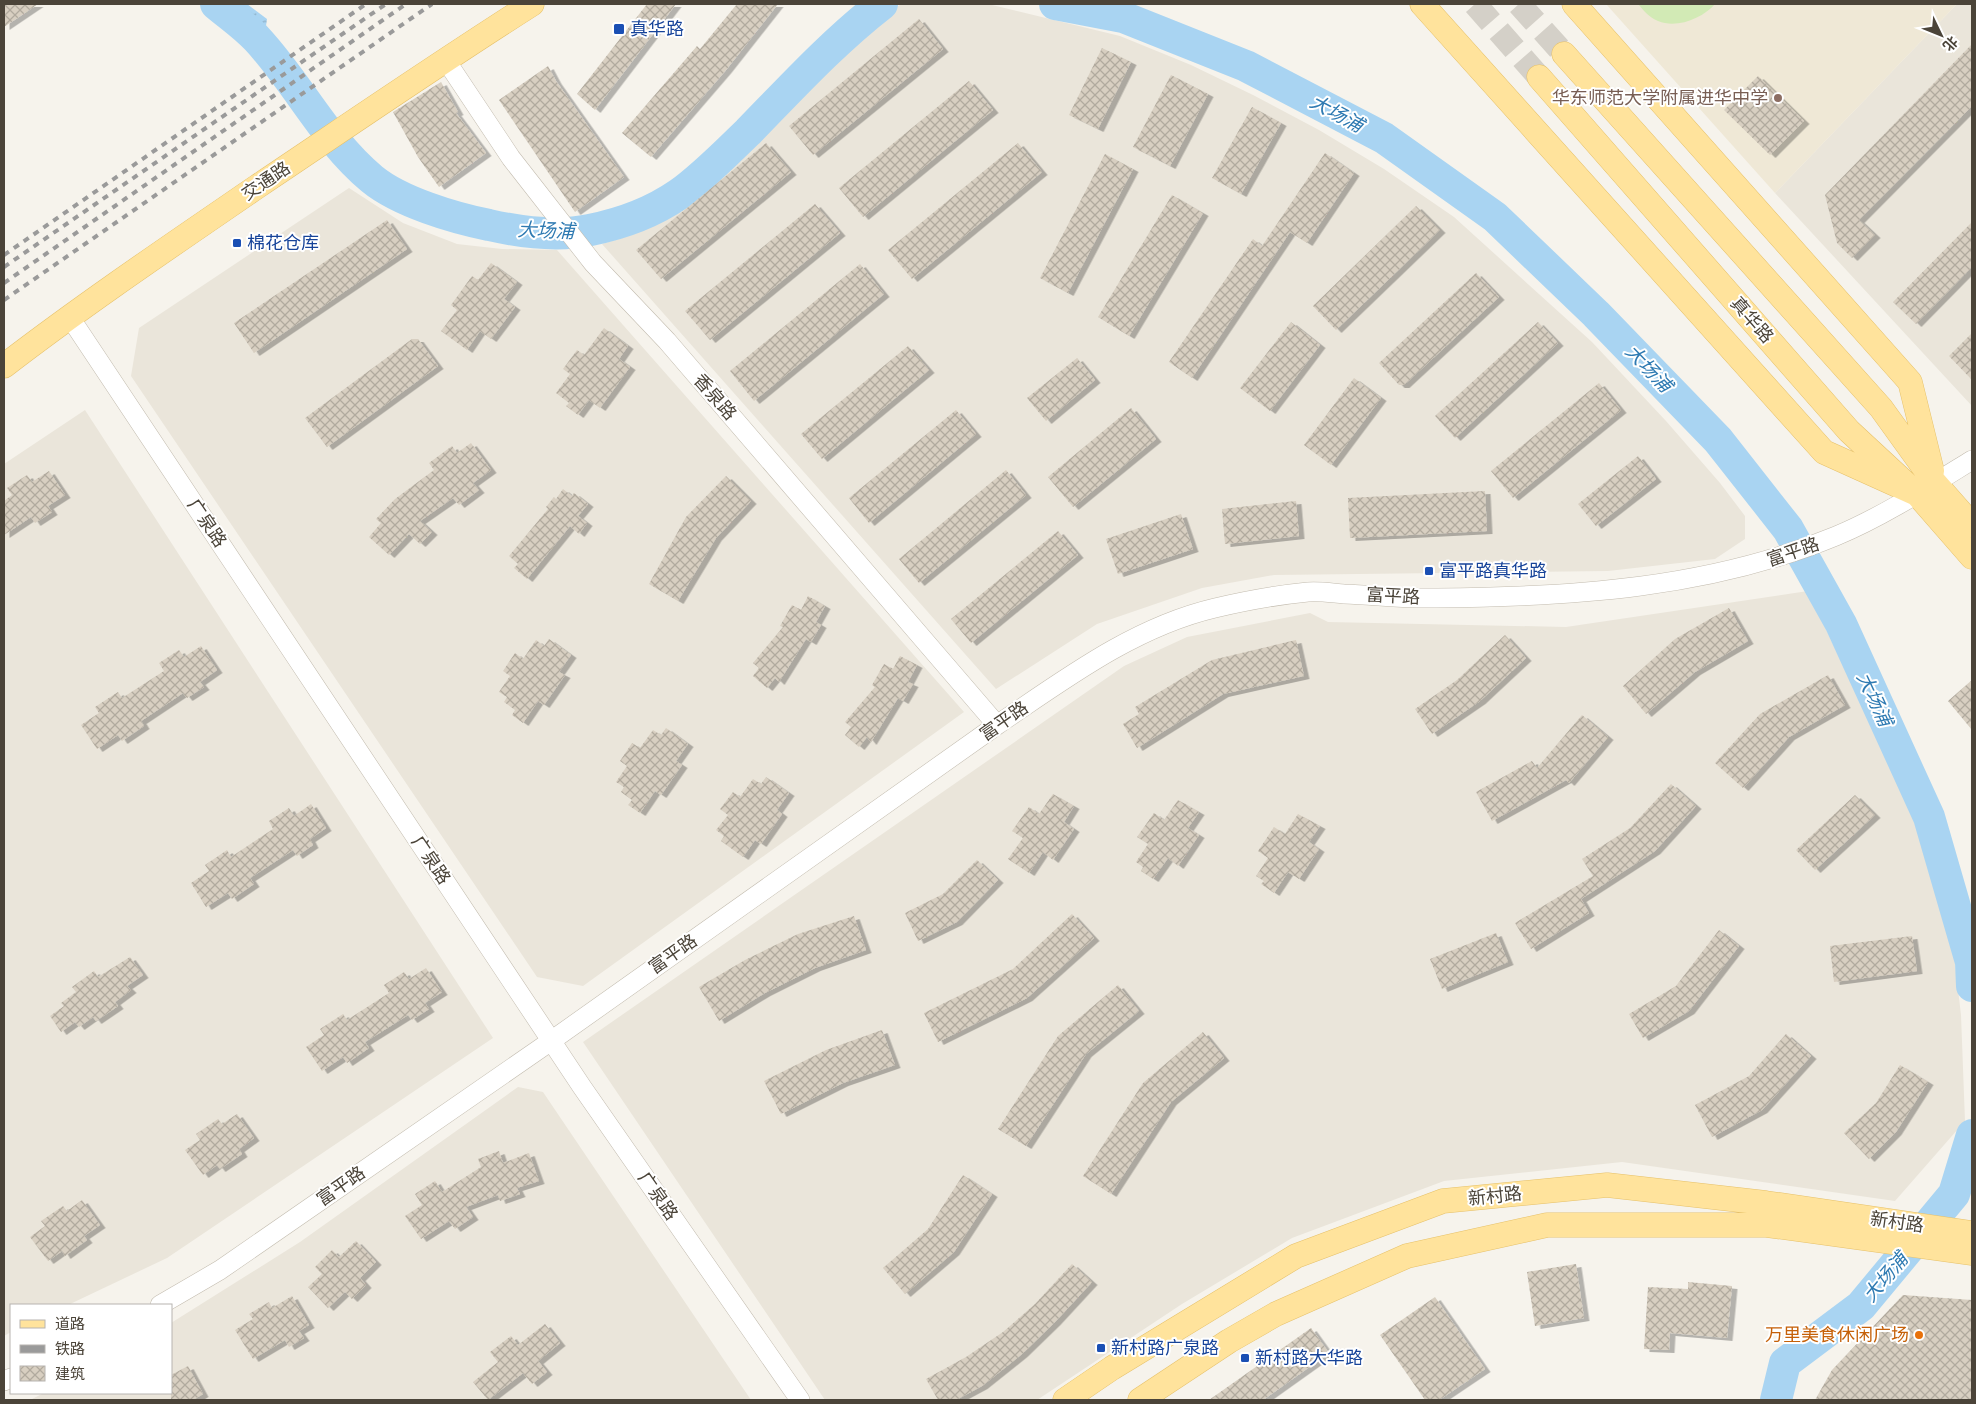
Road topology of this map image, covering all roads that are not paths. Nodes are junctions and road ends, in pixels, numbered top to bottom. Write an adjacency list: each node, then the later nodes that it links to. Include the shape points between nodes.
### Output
1 (532, 4): 5 (main road, 交通路)
2 (1422, 4): 10 (main road, via 1824,452)
3 (1574, 4): 10 (main road, via 1910,382)
4 (1564, 54): 10 (main road, 真华路, via 1881,408)
5 (445, 59): 7 (main road, 交通路); 13 (street, 香泉路, via 494,134 578,245 667,341)
6 (1540, 77): 10 (main road, 真华路, via 1849,432)
7 (69, 316): 8 (main road, 交通路); 14 (street, 广泉路)
8 (4, 366)
9 (1972, 460): 10 (street, 富平路)
10 (1926, 488): 11 (main road, 真华路); 12 (main road, 真华路); 13 (street, 富平路, via 1838,535 1769,561 1676,582 1572,594 1434,598 1309,592 1214,608 1134,637 1057,684)
11 (1972, 525)
12 (1972, 557)
13 (997, 726): 14 (street, 富平路)
14 (551, 1041): 18 (street, 富平路, via 220,1270); 19 (street, 广泉路)
15 (1847, 1226): 16 (main road, 新村路); 17 (main road, 新村路); 20 (main road, 新村路, via 1766,1203 1607,1185 1443,1201 1296,1256); 21 (main road, 新村路, via 1547,1225 1407,1256 1276,1314)
16 (1972, 1233)
17 (1972, 1253)
18 (162, 1304)
19 (800, 1400)
20 (1065, 1400)
21 (1140, 1400)

